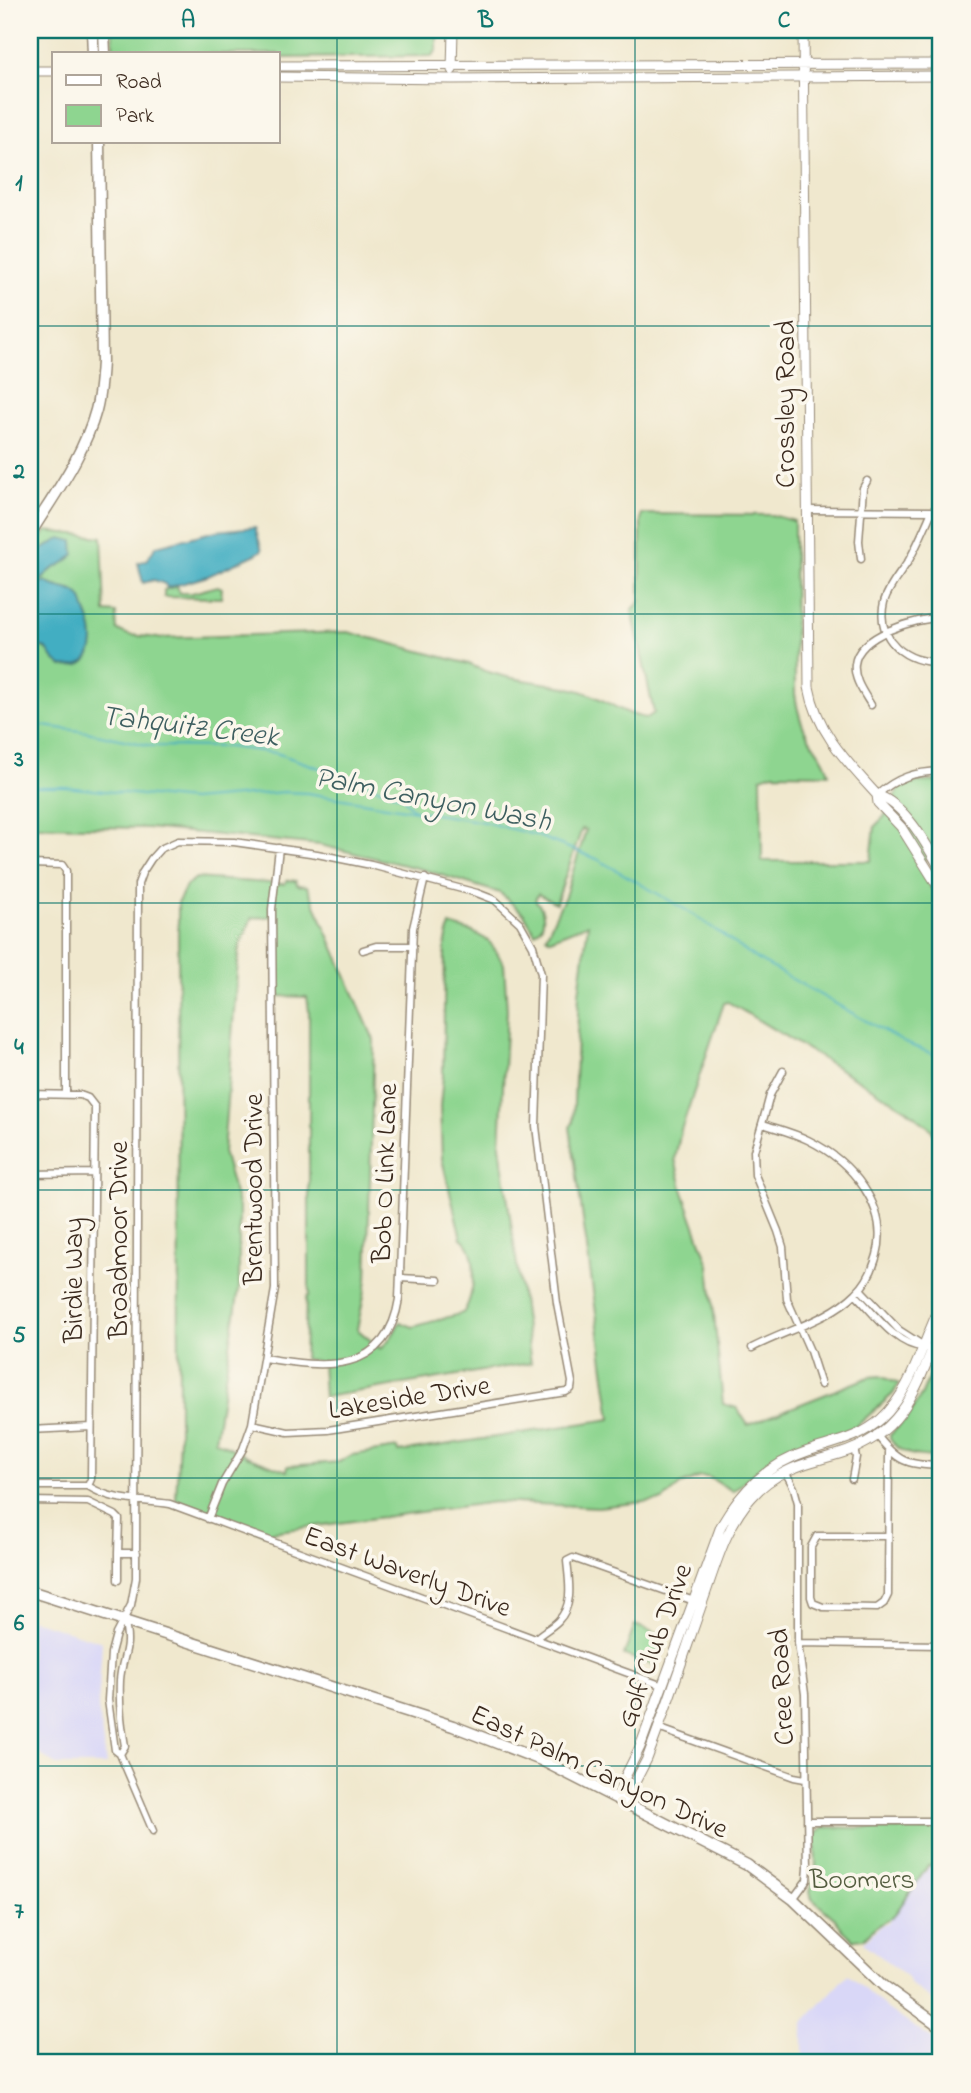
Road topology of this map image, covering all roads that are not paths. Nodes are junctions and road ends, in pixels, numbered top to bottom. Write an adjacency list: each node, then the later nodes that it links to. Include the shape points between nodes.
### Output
1 (92, 30): 5 (main road)
2 (104, 30): 6 (main road)
3 (453, 30): 10 (street)
4 (803, 30): 8 (street, Crossley Road)
5 (93, 52)
6 (104, 52)
7 (941, 64): 8 (street)
8 (803, 65): 10 (street); 13 (street, Crossley Road)
9 (280, 66): 10 (street)
10 (452, 67): 16 (street)
11 (30, 71): 12 (street)
12 (52, 71)
13 (804, 76): 14 (street); 16 (street); 19 (street, Crossley Road)
14 (941, 76)
15 (280, 77): 16 (street)
16 (452, 79)
17 (99, 144): 23 (main road, via 100,388 75,460)
18 (867, 481): 20 (street)
19 (807, 510): 20 (street); 31 (street, Crossley Road, via 812,702 825,732)
20 (863, 511): 21 (street); 24 (street)
21 (932, 511): 22 (street); 26 (street, via 885,601)
22 (941, 513)
23 (30, 534)
24 (861, 559)
25 (941, 618): 26 (street)
26 (887, 632): 27 (street, via 895,648 905,655); 29 (street, via 865,644 855,663 859,684)
27 (940, 663): 28 (street)
28 (941, 694)
29 (871, 705)
30 (941, 771): 31 (street, via 905,776)
31 (877, 795): 34 (street, via 887,798 913,826); 36 (street, via 878,803 901,827)
32 (279, 848): 35 (street); 53 (street, Brentwood Drive, via 272,909 275,1289); 67 (street, Broadmoor Drive, via 178,841 160,849 138,884)
33 (30, 864): 41 (street, via 62,865 66,872)
34 (941, 870)
35 (425, 878): 37 (street, Bob O Link Lane); 55 (street, Lakeside Drive, via 495,900 520,923 533,946 541,974 536,1126 571,1388 328,1430 288,1432)
36 (941, 891)
37 (413, 946): 38 (street); 45 (street, Bob O Link Lane)
38 (363, 950)
39 (783, 1071): 42 (street, via 770,1095)
40 (30, 1094): 41 (street)
41 (66, 1094): 43 (street, Birdie Way, via 88,1098 95,1107)
42 (763, 1124): 47 (street, via 800,1136 829,1153 855,1176 876,1208 879,1246 875,1263); 49 (street, via 754,1151 755,1174 779,1231 787,1299)
43 (94, 1173): 44 (street); 56 (street, Birdie Way)
44 (30, 1174)
45 (400, 1279): 46 (street); 53 (street, Bob O Link Lane, via 394,1321 372,1350 324,1366)
46 (438, 1280)
47 (857, 1292): 49 (street, via 828,1314); 52 (street, via 894,1334 913,1346)
48 (941, 1305): 52 (street, Golf Club Drive)
49 (799, 1325): 51 (street); 54 (street)
50 (941, 1327): 52 (street, Golf Club Drive)
51 (752, 1348)
52 (934, 1351): 58 (street, Golf Club Drive)
53 (264, 1358): 55 (street, Brentwood Drive)
54 (821, 1385)
55 (252, 1424): 68 (street, Brentwood Drive)
56 (91, 1427): 57 (street); 65 (street, Birdie Way)
57 (30, 1430)
58 (874, 1431): 59 (street, Golf Club Drive); 60 (street); 74 (street, Golf Club Drive, via 782,1461 745,1490 721,1526)
59 (854, 1449): 62 (street, Golf Club Drive); 63 (street)
60 (889, 1452): 61 (street, via 909,1463); 69 (street)
61 (941, 1466)
62 (785, 1471): 77 (street, Cree Road, via 798,1503); 80 (street, Golf Club Drive, via 760,1488 731,1527)
63 (852, 1479)
64 (33, 1486): 65 (street); 66 (street)
65 (89, 1486): 67 (street, East Waverly Drive, via 116,1499)
66 (33, 1501): 70 (street, via 88,1502 116,1515)
67 (137, 1501): 68 (street, East Waverly Drive, via 170,1504); 71 (street, Broadmoor Drive)
68 (208, 1519): 76 (street, East Waverly Drive)
69 (888, 1536): 69 (street, via 817,1536 811,1548 813,1603 877,1608 884,1603 888,1595)
70 (118, 1553): 71 (street); 72 (street)
71 (137, 1553): 75 (street, Broadmoor Drive, via 135,1588)
72 (118, 1580)
73 (30, 1591): 75 (main road, East Palm Canyon Drive)
74 (694, 1601): 76 (street, via 573,1558 567,1561 570,1591 564,1612); 79 (street, Golf Club Drive)
75 (124, 1621): 81 (street, via 129,1639 120,1680 125,1746); 81 (street, Broadmoor Drive, via 114,1638 108,1700 111,1737); 83 (main road, East Palm Canyon Drive, via 453,1726 541,1760)
76 (535, 1639): 79 (street, East Waverly Drive)
77 (798, 1643): 78 (street); 82 (street, Cree Road, via 805,1694)
78 (941, 1645)
79 (663, 1686): 83 (street, Golf Club Drive, via 622,1783)
80 (658, 1728): 82 (street); 83 (street, Golf Club Drive, via 632,1788)
81 (120, 1754): 86 (street, Broadmoor Drive)
82 (805, 1779): 84 (street, Cree Road)
83 (621, 1799): 87 (main road, East Palm Canyon Drive, via 747,1865)
84 (807, 1821): 85 (street); 87 (street, Cree Road, via 807,1880)
85 (941, 1821)
86 (153, 1830)
87 (793, 1899): 88 (main road, East Palm Canyon Drive, via 884,1986)
88 (941, 2027)

